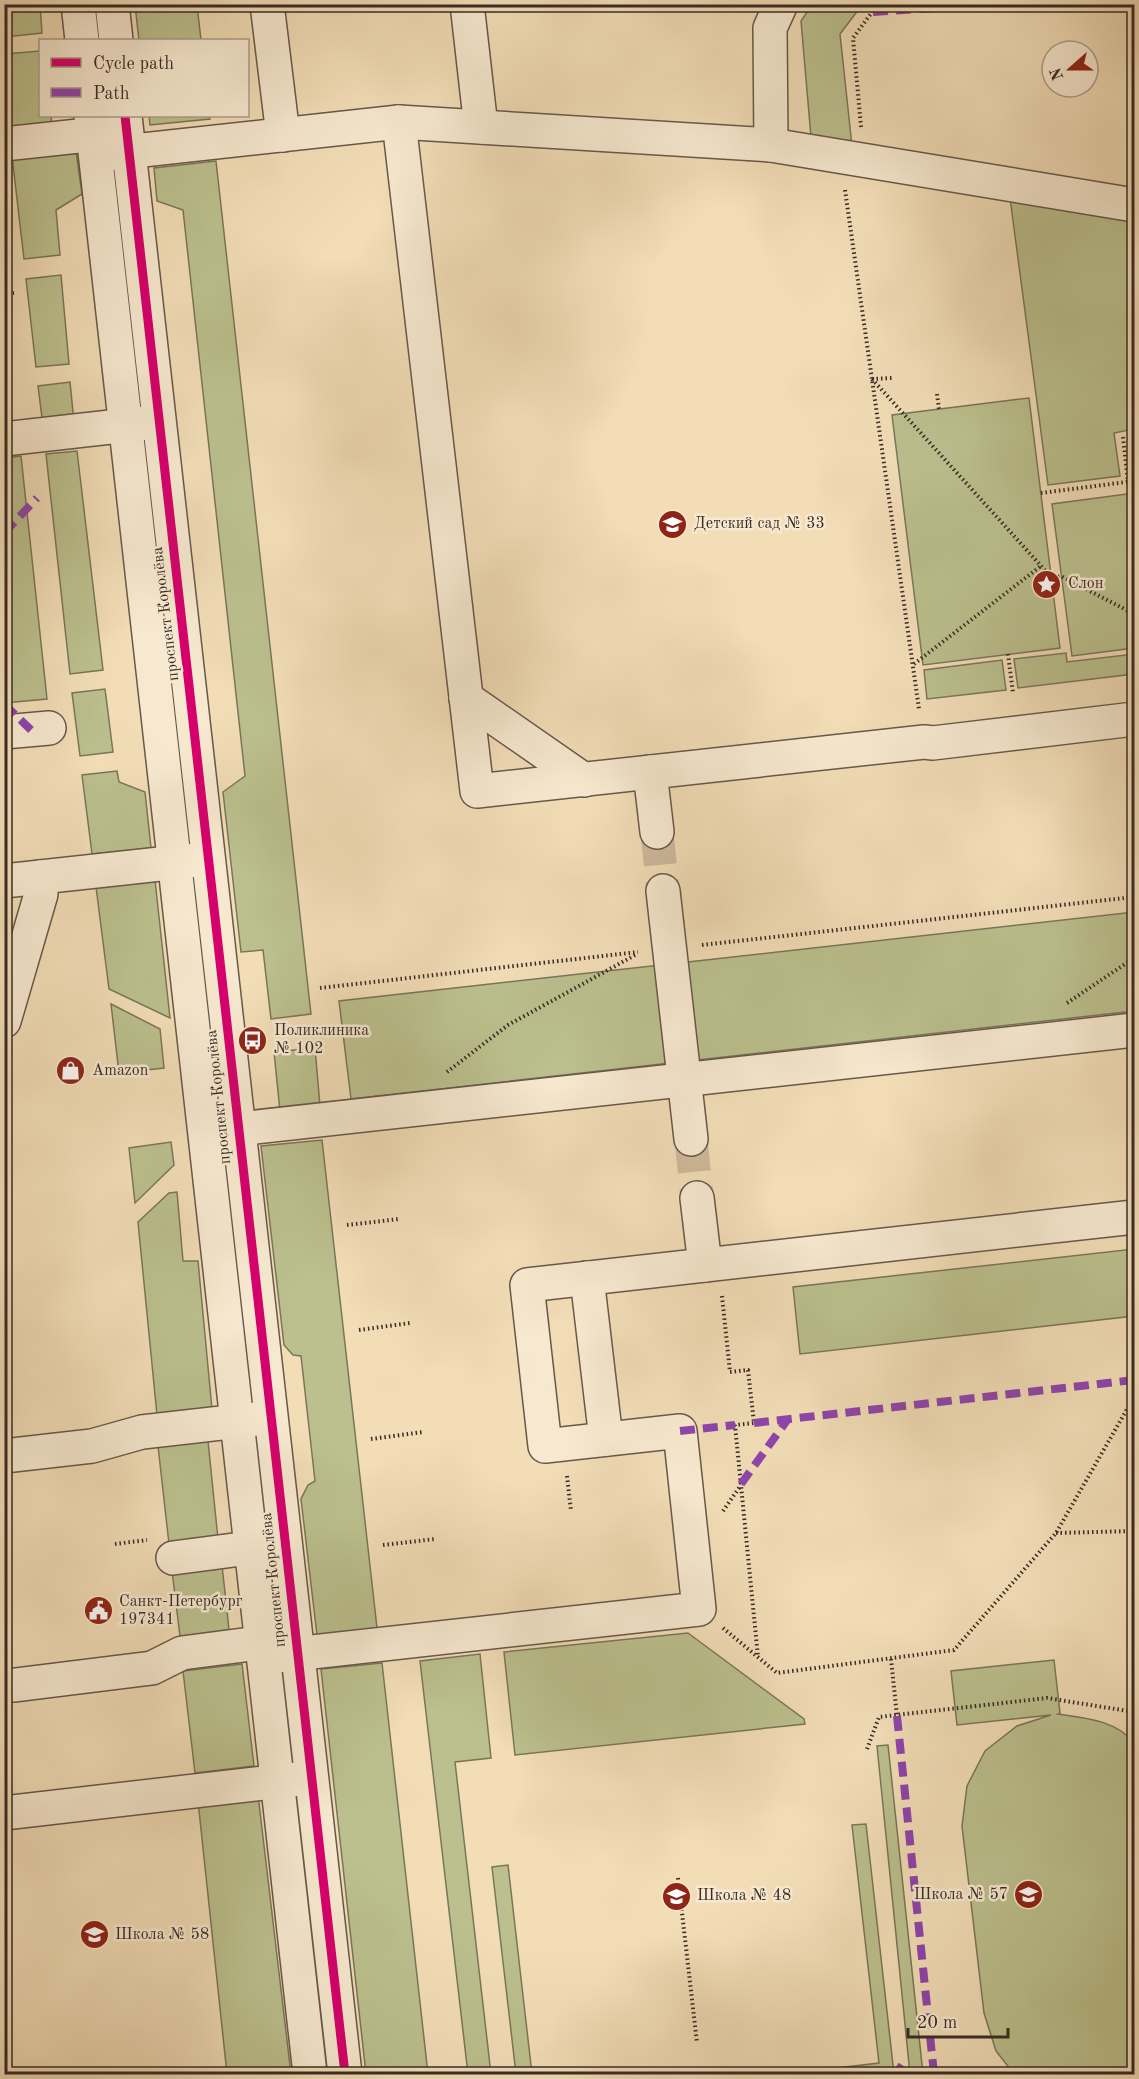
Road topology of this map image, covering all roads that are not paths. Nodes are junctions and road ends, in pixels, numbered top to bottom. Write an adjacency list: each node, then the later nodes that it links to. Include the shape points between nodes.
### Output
1 (78, 4): 6 (street)
2 (112, 4): 7 (street)
3 (267, 4): 12 (street)
4 (467, 4): 9 (street)
5 (782, 4): 14 (street, via 770,28)
6 (82, 39)
7 (116, 39)
8 (399, 122): 9 (street); 12 (street); 19 (street)
9 (481, 127): 14 (street)
10 (126, 133): 11 (street); 12 (street); 16 (street, проспект Королёва)
11 (93, 135): 13 (street); 17 (street, проспект Королёва)
12 (283, 135)
13 (4, 144)
14 (771, 145): 15 (street)
15 (1134, 205)
16 (159, 422): 17 (street); 26 (street, проспект Королёва)
17 (125, 426): 18 (street); 27 (street, проспект Королёва)
18 (4, 439)
19 (466, 698): 24 (street); 24 (street, via 477,791)
20 (1134, 718): 23 (street)
21 (49, 728): 22 (street)
22 (4, 732)
23 (650, 772): 24 (street); 25 (street)
24 (584, 780)
25 (657, 832)
26 (209, 859): 27 (street); 34 (street, проспект Королёва)
27 (174, 863): 28 (street); 41 (street, проспект Королёва)
28 (39, 877): 29 (street); 31 (street, via 41,894)
29 (4, 881)
30 (663, 891): 33 (street)
31 (4, 1021)
32 (1134, 1030): 33 (street)
33 (685, 1080): 34 (street); 35 (street)
34 (238, 1129): 40 (street, проспект Королёва)
35 (691, 1139)
36 (697, 1198): 38 (street)
37 (1134, 1217): 38 (street)
38 (712, 1264): 39 (street)
39 (587, 1278): 42 (street); 42 (street, via 527,1285 543,1435 545,1446)
40 (271, 1418): 41 (street); 46 (street, проспект Королёва)
41 (235, 1421): 43 (street, via 142,1432 92,1446); 45 (street, проспект Королёва)
42 (606, 1439): 46 (street, via 680,1431 699,1608)
43 (4, 1456)
44 (164, 1548): 45 (street)
45 (249, 1548): 47 (street, проспект Королёва)
46 (297, 1646): 47 (street); 49 (street, проспект Королёва)
47 (261, 1650): 48 (street, via 182,1653 152,1668); 50 (street, проспект Королёва)
48 (8, 1682)
49 (312, 1777): 50 (street); 53 (street, проспект Королёва)
50 (276, 1781): 51 (street); 52 (street, проспект Королёва)
51 (4, 1813)
52 (310, 2074)
53 (345, 2074)

